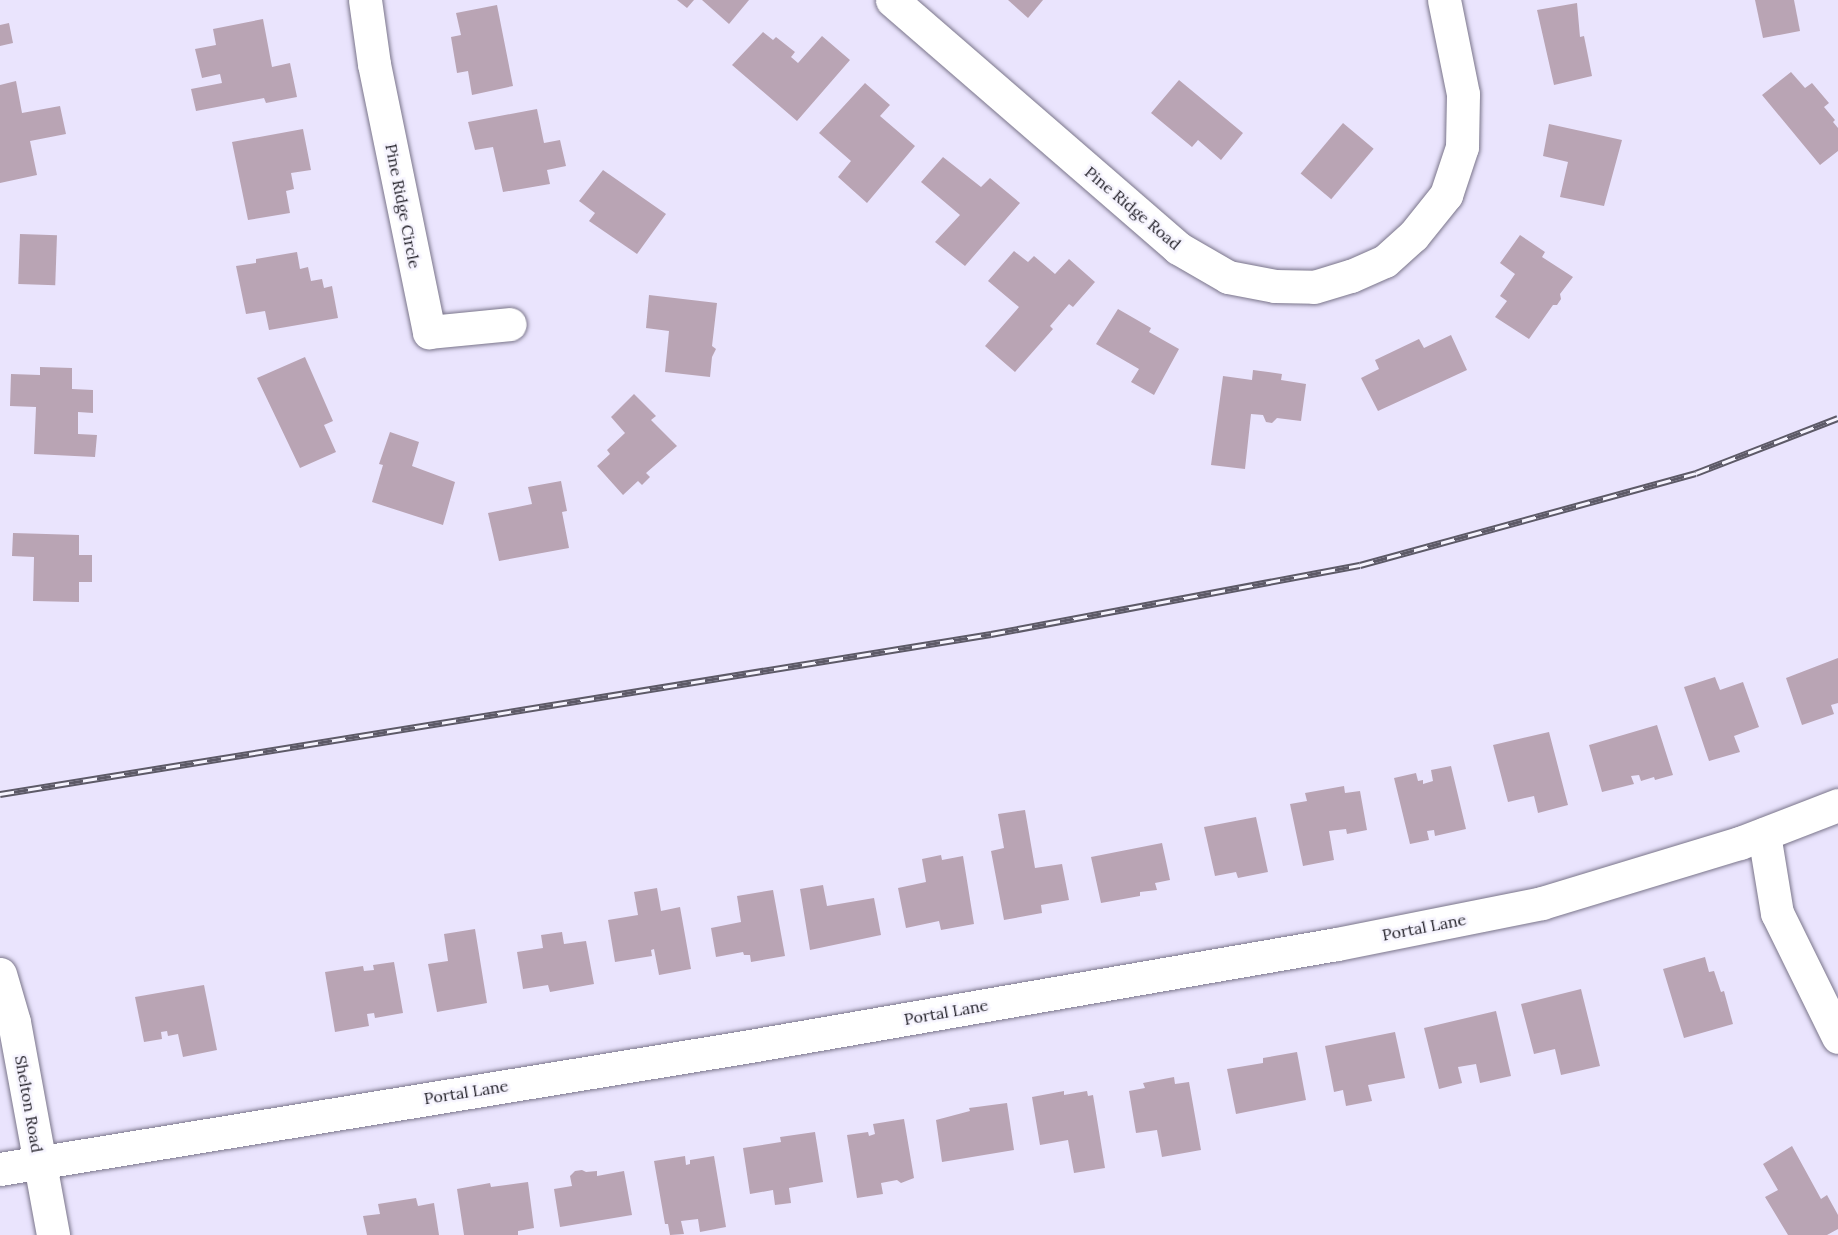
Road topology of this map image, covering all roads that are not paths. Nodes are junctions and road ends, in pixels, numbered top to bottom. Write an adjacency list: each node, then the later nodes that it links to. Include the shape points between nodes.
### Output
1 (364, 0): 4 (street, Pine Ridge Circle, via 429,332)
2 (892, 0): 3 (street, Pine Ridge Road, via 1178,248 1228,277 1275,286 1314,287 1385,261 1413,236 1446,195 1462,147 1462,94)
3 (1444, 0)
4 (510, 324)
5 (1838, 805): 6 (street, Portal Lane)
6 (1764, 834): 8 (street, via 1777,913); 9 (street, Portal Lane, via 1542,903 1337,944 761,1044)
7 (0, 974): 9 (street, Shelton Road, via 15,1022)
8 (1838, 1037)
9 (40, 1161): 10 (street, Portal Lane); 11 (street, Shelton Road)
10 (0, 1170)
11 (53, 1235)

